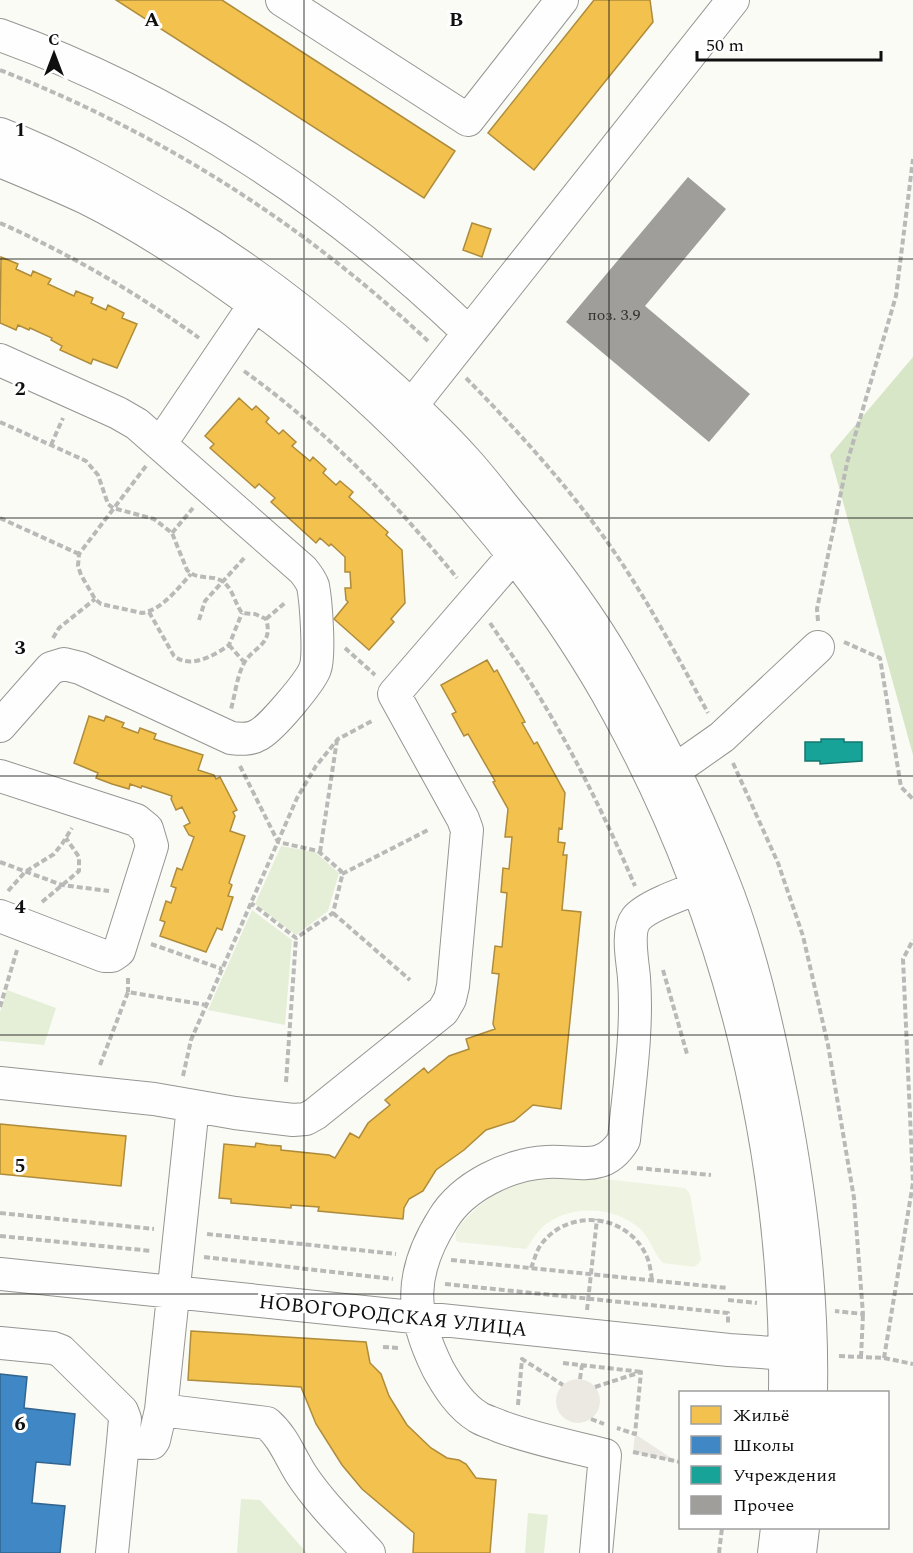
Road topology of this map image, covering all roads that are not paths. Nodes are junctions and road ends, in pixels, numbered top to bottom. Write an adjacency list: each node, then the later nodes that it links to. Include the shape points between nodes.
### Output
1 (282, 0): 2 (street, via 468,120)
2 (562, 0)
3 (733, 0): 8 (street)
4 (0, 35): 8 (street, via 130,91 239,152 342,222)
5 (0, 134): 7 (street, via 115,188 216,248)
6 (0, 161): 7 (street, via 87,199 202,268)
7 (261, 295): 10 (street, via 313,318); 11 (street); 12 (street)
8 (469, 333): 10 (street)
9 (0, 360): 11 (street, via 128,418)
10 (412, 405): 12 (street, via 468,463)
11 (162, 444): 14 (street, via 309,579 313,587 317,660 313,675 270,726 258,735 240,739 64,664 51,668)
12 (521, 547): 16 (street, via 616,709); 20 (street, via 395,693 467,830 453,986 447,1005 306,1119)
13 (818, 648): 16 (street, via 722,737)
14 (0, 726)
15 (0, 776): 18 (street, via 136,820 147,829 152,846 119,951 108,957)
16 (665, 777): 17 (street)
17 (710, 883): 23 (street, via 645,910 632,926 635,1019 624,1140 608,1157 589,1164 548,1161 520,1166 490,1177 469,1191 444,1217 420,1269); 25 (street, via 768,1158 782,1268)
18 (10, 912)
19 (0, 1083): 20 (street)
20 (186, 1105): 22 (street)
21 (0, 1275): 22 (street, НОВОГОРОДСКАЯ УЛИЦА)
22 (174, 1292): 23 (street, НОВОГОРОДСКАЯ УЛИЦА); 28 (street)
23 (418, 1317): 25 (street, НОВОГОРОДСКАЯ УЛИЦА); 34 (street, via 428,1348 450,1391 478,1418 515,1432 605,1455)
24 (0, 1342): 29 (street, via 61,1351 122,1411)
25 (799, 1355): 26 (street); 27 (street)
26 (785, 1391)
27 (811, 1391)
28 (162, 1410): 29 (street, via 152,1443); 33 (street, via 267,1423 279,1434 324,1504)
29 (123, 1443): 32 (street)
30 (777, 1529): 35 (street)
31 (803, 1529): 36 (street)
32 (112, 1553)
33 (369, 1553)
34 (596, 1553)
35 (774, 1553)
36 (800, 1553)

